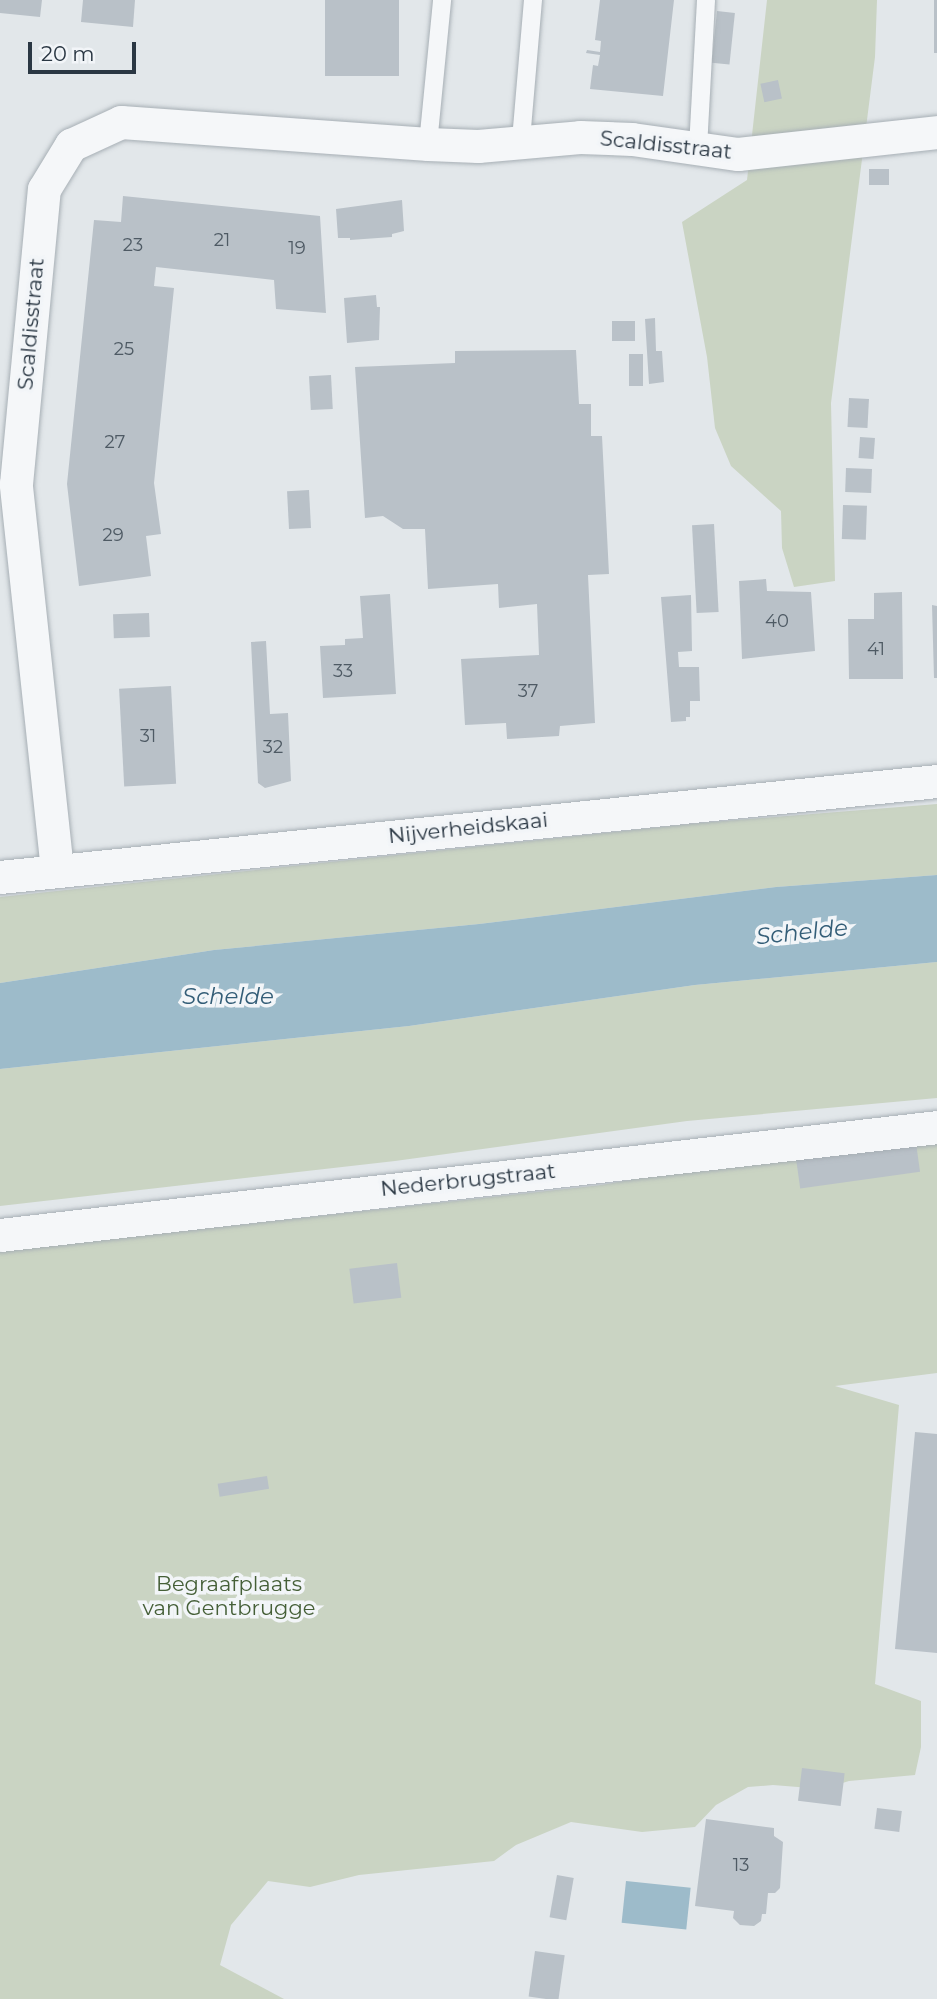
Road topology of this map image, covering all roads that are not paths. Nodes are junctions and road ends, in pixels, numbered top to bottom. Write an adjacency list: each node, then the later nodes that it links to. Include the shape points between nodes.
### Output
1 (442, 0): 6 (lane)
2 (533, 0): 5 (lane)
3 (706, 0): 7 (lane)
4 (937, 132): 7 (street, Scaldisstraat, via 738,154)
5 (521, 141): 6 (street, Scaldisstraat, via 478,146); 7 (street, Scaldisstraat, via 580,136)
6 (428, 144): 9 (street, Scaldisstraat, via 121,122 71,145 44,189 16,484)
7 (698, 148)
8 (937, 781): 9 (street, Nijverheidskaai)
9 (57, 870): 10 (street, Nijverheidskaai)
10 (0, 877)
11 (937, 1128): 12 (street, Nederbrugstraat)
12 (0, 1235)

